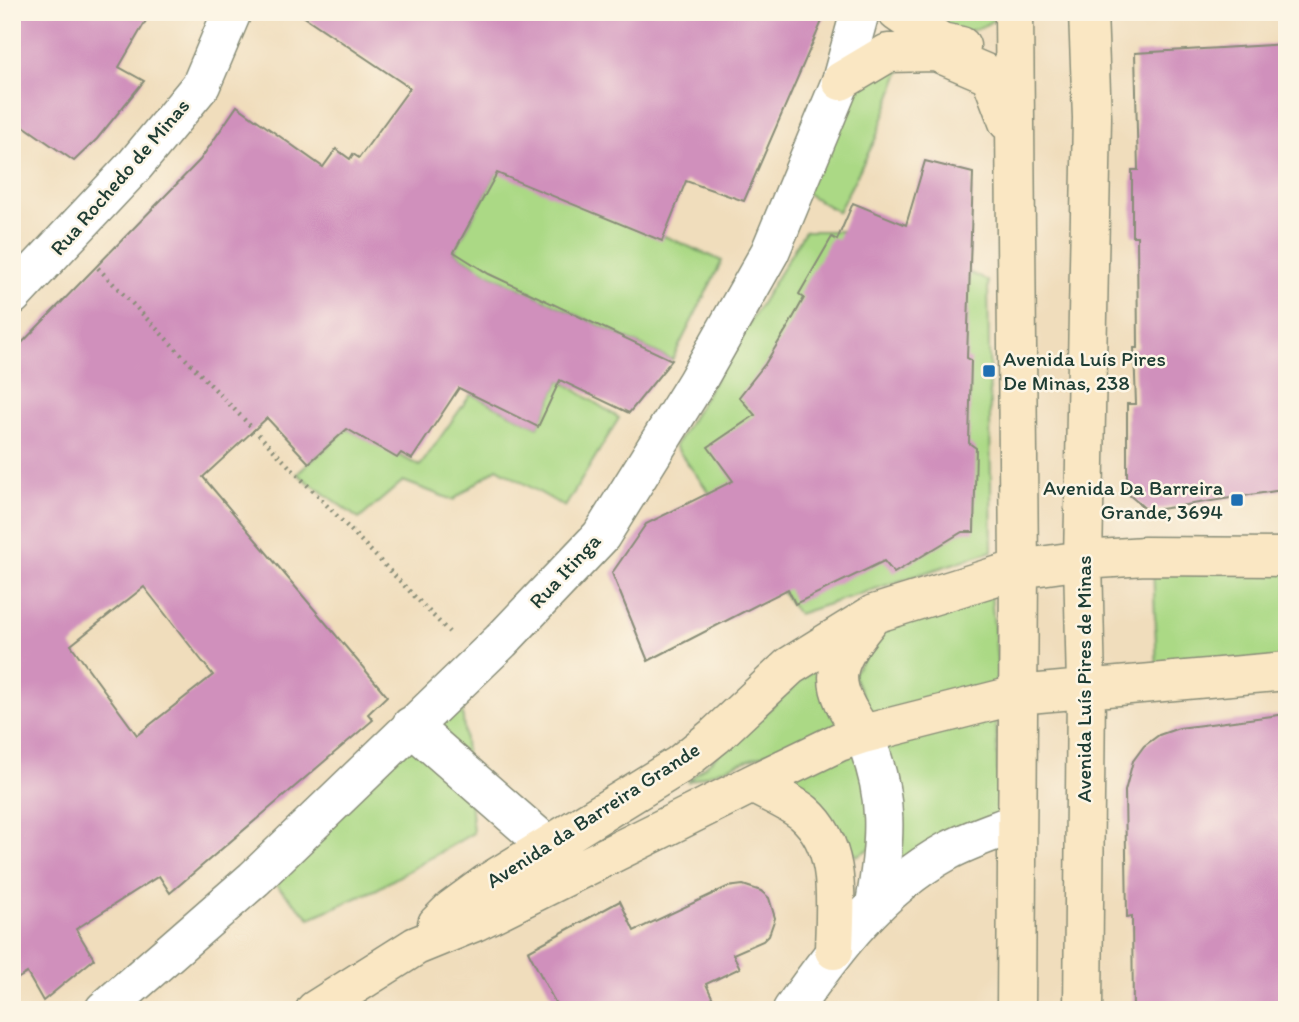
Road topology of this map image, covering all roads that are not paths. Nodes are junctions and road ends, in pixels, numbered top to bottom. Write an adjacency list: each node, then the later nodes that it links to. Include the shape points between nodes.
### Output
1 (232, 12): 8 (street, Rua Rochedo de Minas, via 201,85 135,165)
2 (860, 12): 6 (street, Rua Itinga)
3 (897, 12): 5 (main road, via 942,42 965,47 991,46)
4 (1088, 12): 10 (main road, Avenida Luís Pires de Minas, via 1092,118)
5 (1014, 25): 7 (main road)
6 (841, 80): 7 (main road, via 888,53 936,52 990,75); 16 (street, Rua Itinga, via 769,252 696,383 601,536 501,641)
7 (1014, 144): 11 (main road)
8 (12, 296)
9 (1287, 557): 10 (main road, Avenida da Barreira Grande)
10 (1083, 560): 11 (main road, Avenida da Barreira Grande); 14 (main road, Avenida Luís Pires de Minas)
11 (1019, 569): 12 (main road, Avenida da Barreira Grande); 15 (main road)
12 (874, 614): 17 (main road, via 845,649 838,670 841,701); 20 (main road, Avenida da Barreira Grande, via 790,666 679,765)
13 (1287, 671): 14 (main road, Avenida da Barreira Grande)
14 (1086, 687): 15 (main road, Avenida da Barreira Grande); 28 (main road, Avenida Luís Pires de Minas)
15 (1017, 695): 17 (main road, Avenida da Barreira Grande); 19 (main road)
16 (411, 726): 20 (street); 24 (street, Rua Itinga, via 254,879)
17 (863, 734): 18 (main road, Avenida da Barreira Grande); 21 (street, via 877,764 883,799 884,851)
18 (752, 783): 22 (main road, Avenida da Barreira Grande, via 475,922); 23 (main road, via 803,812 821,831 831,853 834,877)
19 (1016, 823): 21 (street, via 944,853); 27 (main road)
20 (547, 845): 22 (main road, Avenida da Barreira Grande, via 452,909)
21 (875, 904): 23 (street)
22 (416, 946): 25 (main road, Avenida da Barreira Grande)
23 (834, 950): 26 (street)
24 (104, 1010)
25 (315, 1010)
26 (792, 1010)
27 (1016, 1010)
28 (1083, 1010)

